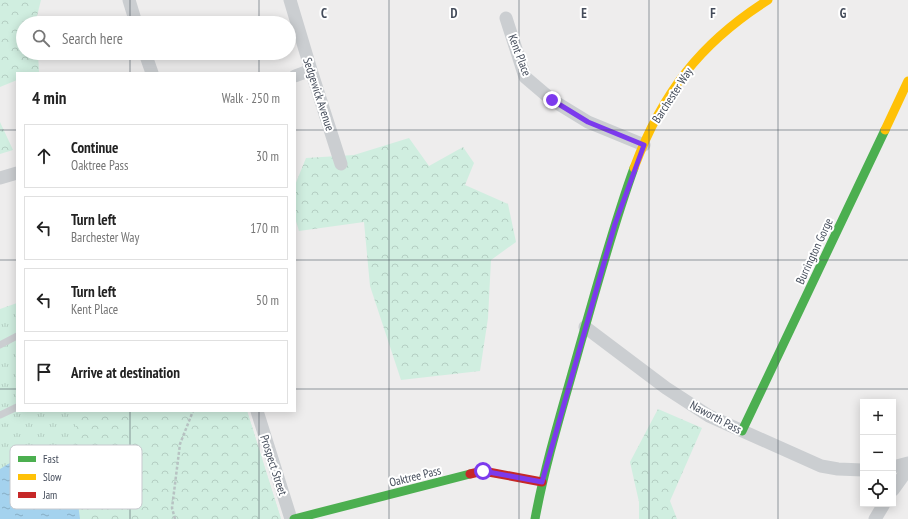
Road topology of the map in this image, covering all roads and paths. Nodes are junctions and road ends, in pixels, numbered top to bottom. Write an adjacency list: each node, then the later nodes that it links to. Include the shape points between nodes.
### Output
1 (129, 0): 4 (street)
2 (290, 0): 5 (street, Sedgewick Avenue)
3 (768, 0): 13 (street, Barchester Way, via 726,29 703,51 666,100)
4 (134, 16)
5 (295, 16)
6 (506, 18): 13 (street, Kent Place, via 525,77 552,100 588,122)
7 (296, 20): 9 (street, Sedgewick Avenue)
8 (147, 60): 10 (street)
9 (311, 70): 11 (street); 14 (street, Sedgewick Avenue)
10 (152, 72)
11 (296, 76)
12 (908, 81): 24 (street, Burrington Gorge)
13 (644, 145): 17 (street, Barchester Way, via 615,224)
14 (341, 164)
15 (16, 172): 16 (street)
16 (0, 178)
17 (585, 327): 24 (street, Naworth Pass, via 672,392 709,416); 29 (street, Barchester Way)
18 (16, 337): 19 (lane)
19 (0, 345)
20 (16, 407): 23 (lane)
21 (193, 412): 32 (path, via 180,444 172,508)
22 (257, 412): 33 (street, Prospect Street)
23 (0, 415)
24 (742, 431): 27 (street, Naworth Pass, via 821,466)
25 (908, 463): 26 (street)
26 (896, 466)
27 (860, 470)
28 (908, 470): 30 (street)
29 (542, 482): 33 (street, Oaktree Pass, via 483,471); 34 (street, Barchester Way)
30 (896, 486)
31 (882, 507): 35 (street)
32 (175, 519)
33 (292, 519)
34 (535, 519)
35 (875, 519)

